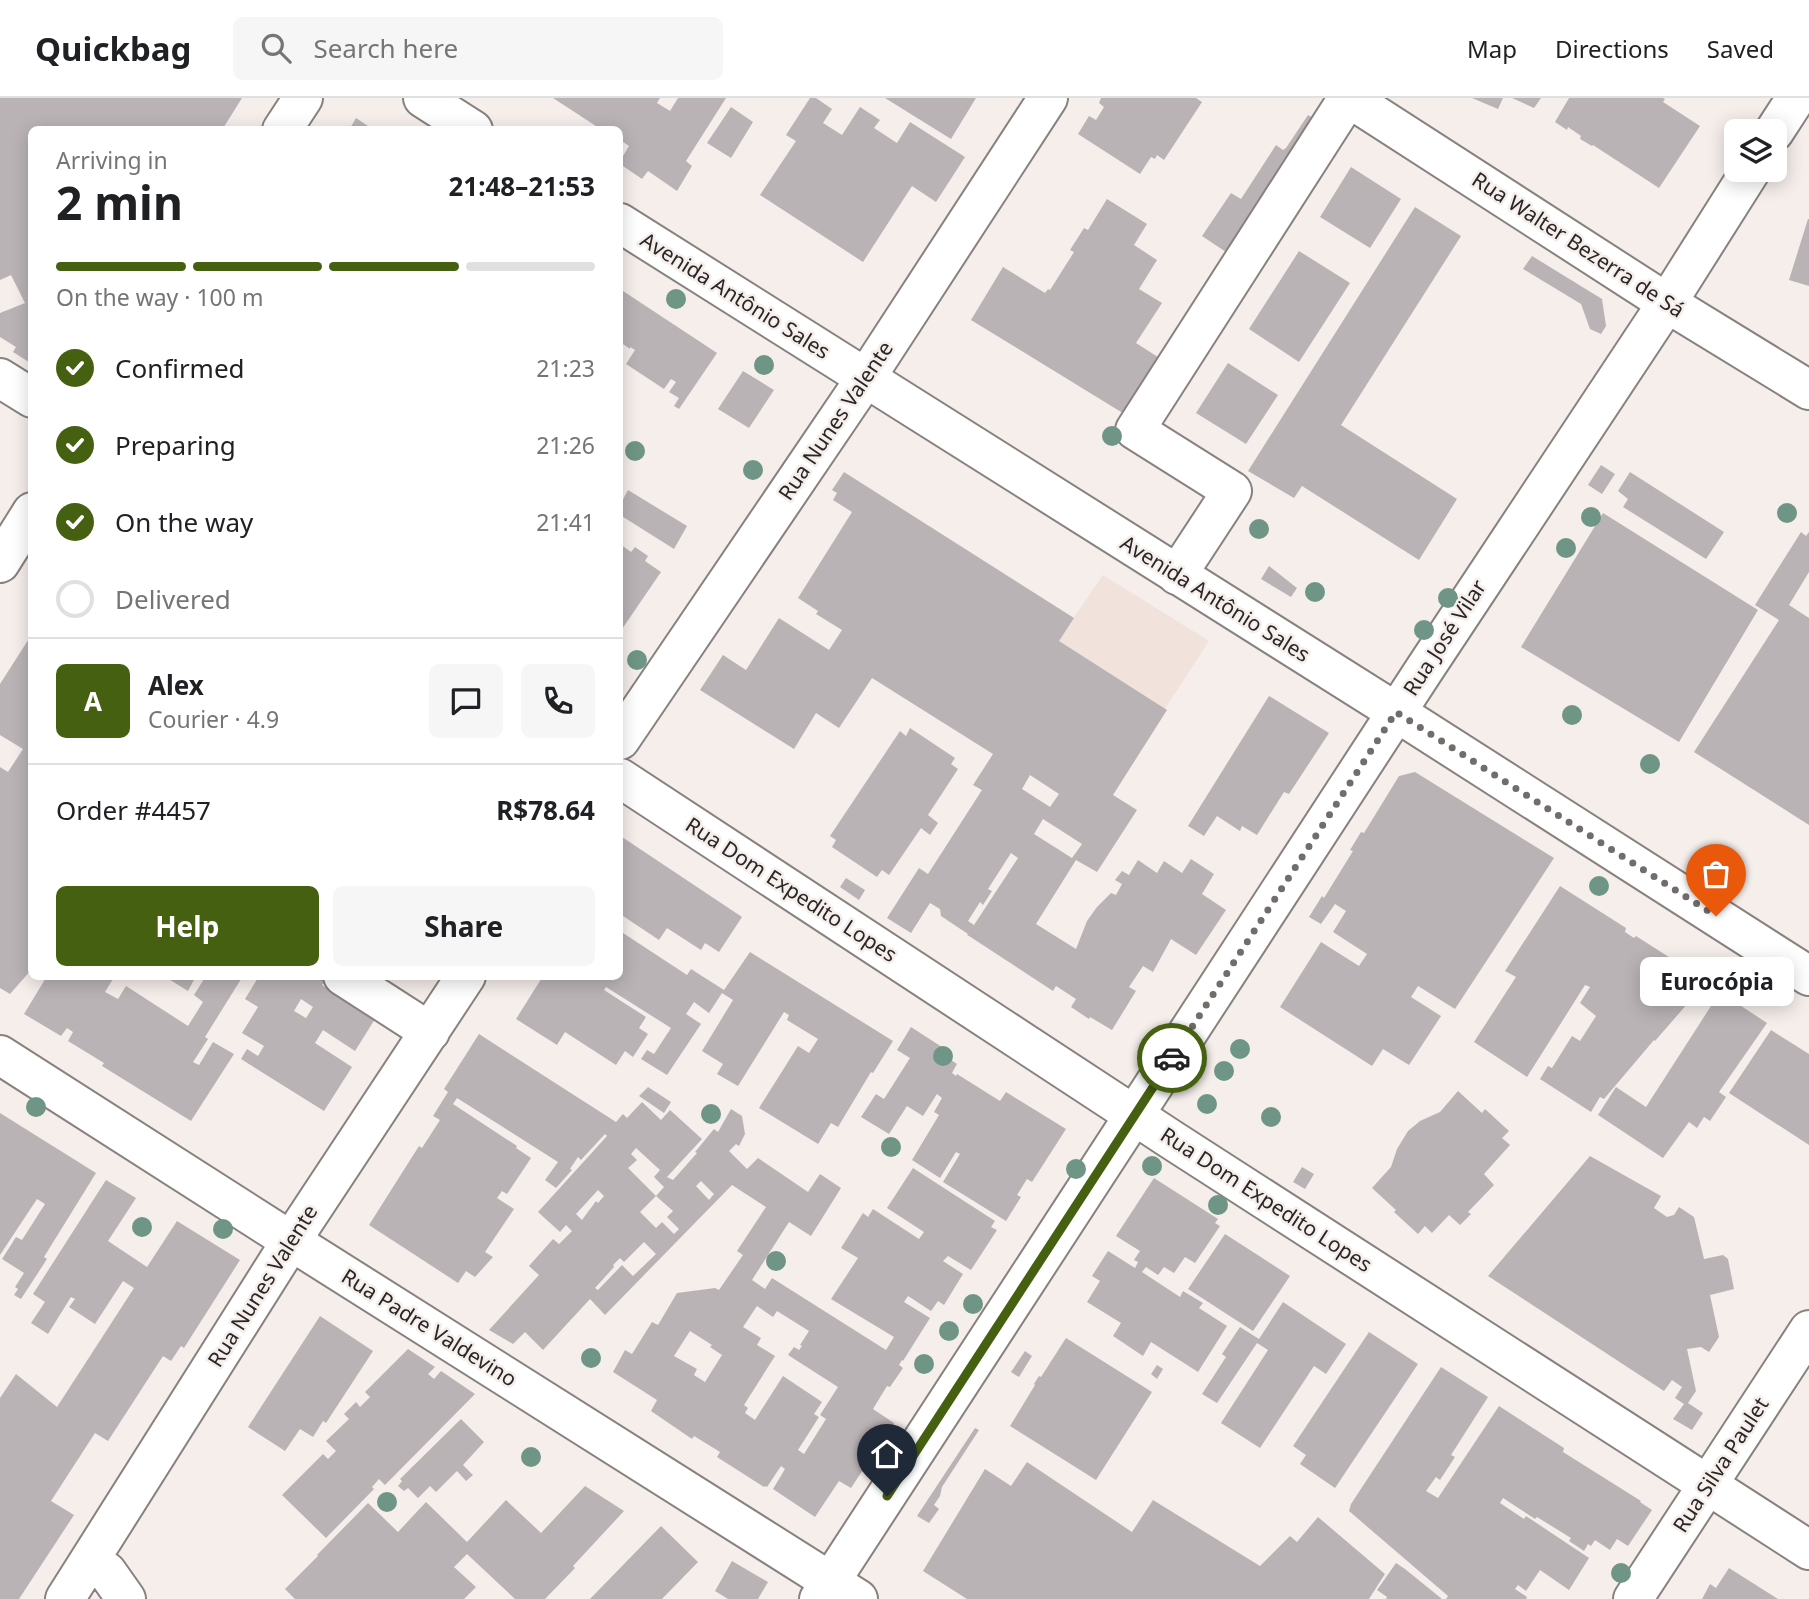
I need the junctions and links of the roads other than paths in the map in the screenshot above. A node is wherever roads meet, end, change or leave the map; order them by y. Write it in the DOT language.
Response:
graph roads {
  1 [pos="303,98"];
  2 [pos="423,98"];
  3 [pos="1048,98"];
  4 [pos="1349,98"];
  5 [pos="1796,98"];
  6 [pos="1782,119"];
  7 [pos="285,126"];
  8 [pos="467,126"];
  9 [pos="1743,182"];
  10 [pos="623,225"];
  11 [pos="1667,303"];
  12 [pos="0,378"];
  13 [pos="865,379"];
  14 [pos="1809,390"];
  15 [pos="28,396"];
  16 [pos="28,518"];
  17 [pos="0,563"];
  18 [pos="1177,575"];
  19 [pos="1396,712"];
  20 [pos="623,736"];
  21 [pos="623,780"];
  22 [pos="1809,976"];
  23 [pos="349,980"];
  24 [pos="463,980"];
  25 [pos="430,1032"];
  26 [pos="0,1055"];
  27 [pos="1135,1115"];
  28 [pos="291,1241"];
  29 [pos="1809,1330"];
  30 [pos="1706,1485"];
  31 [pos="1809,1550"];
  32 [pos="91,1560"];
  33 [pos="836,1593"];
  34 [pos="65,1599"];
  35 [pos="126,1599"];
  36 [pos="1633,1599"];
  1 -- 7 [label="street"];
  2 -- 8 [label="street"];
  3 -- 13 [label="street, Rua Nunes Valente"];
  4 -- 11 [label="street, Rua Walter Bezerra de Sá"];
  4 -- 18 [label="street"];
  5 -- 6 [label="street"];
  9 -- 11 [label="street, Rua José Vilar"];
  10 -- 13 [label="street, Avenida Antônio Sales"];
  11 -- 14 [label="street, Rua Walter Bezerra de Sá"];
  11 -- 19 [label="street, Rua José Vilar"];
  12 -- 15 [label="street"];
  13 -- 18 [label="street, Avenida Antônio Sales"];
  13 -- 20 [label="street, Rua Nunes Valente"];
  16 -- 17 [label="street"];
  18 -- 19 [label="street, Avenida Antônio Sales"];
  19 -- 22 [label="street, Avenida Antônio Sales"];
  19 -- 27 [label="street, Rua José Vilar"];
  21 -- 27 [label="street, Rua Dom Expedito Lopes"];
  23 -- 25 [label="street"];
  24 -- 25 [label="street, Rua Nunes Valente"];
  25 -- 28 [label="street, Rua Nunes Valente"];
  26 -- 28 [label="street, Rua Padre Valdevino"];
  27 -- 30 [label="street, Rua Dom Expedito Lopes"];
  27 -- 33 [label="street, Rua José Vilar"];
  28 -- 32 [label="street, Rua Nunes Valente"];
  28 -- 33 [label="street, Rua Padre Valdevino"];
  29 -- 30 [label="street, Rua Silva Paulet"];
  30 -- 31 [label="street, Rua Dom Expedito Lopes"];
  30 -- 36 [label="street, Rua Silva Paulet"];
  32 -- 34 [label="street, Rua Nunes Valente"];
  32 -- 35 [label="street"];
}
